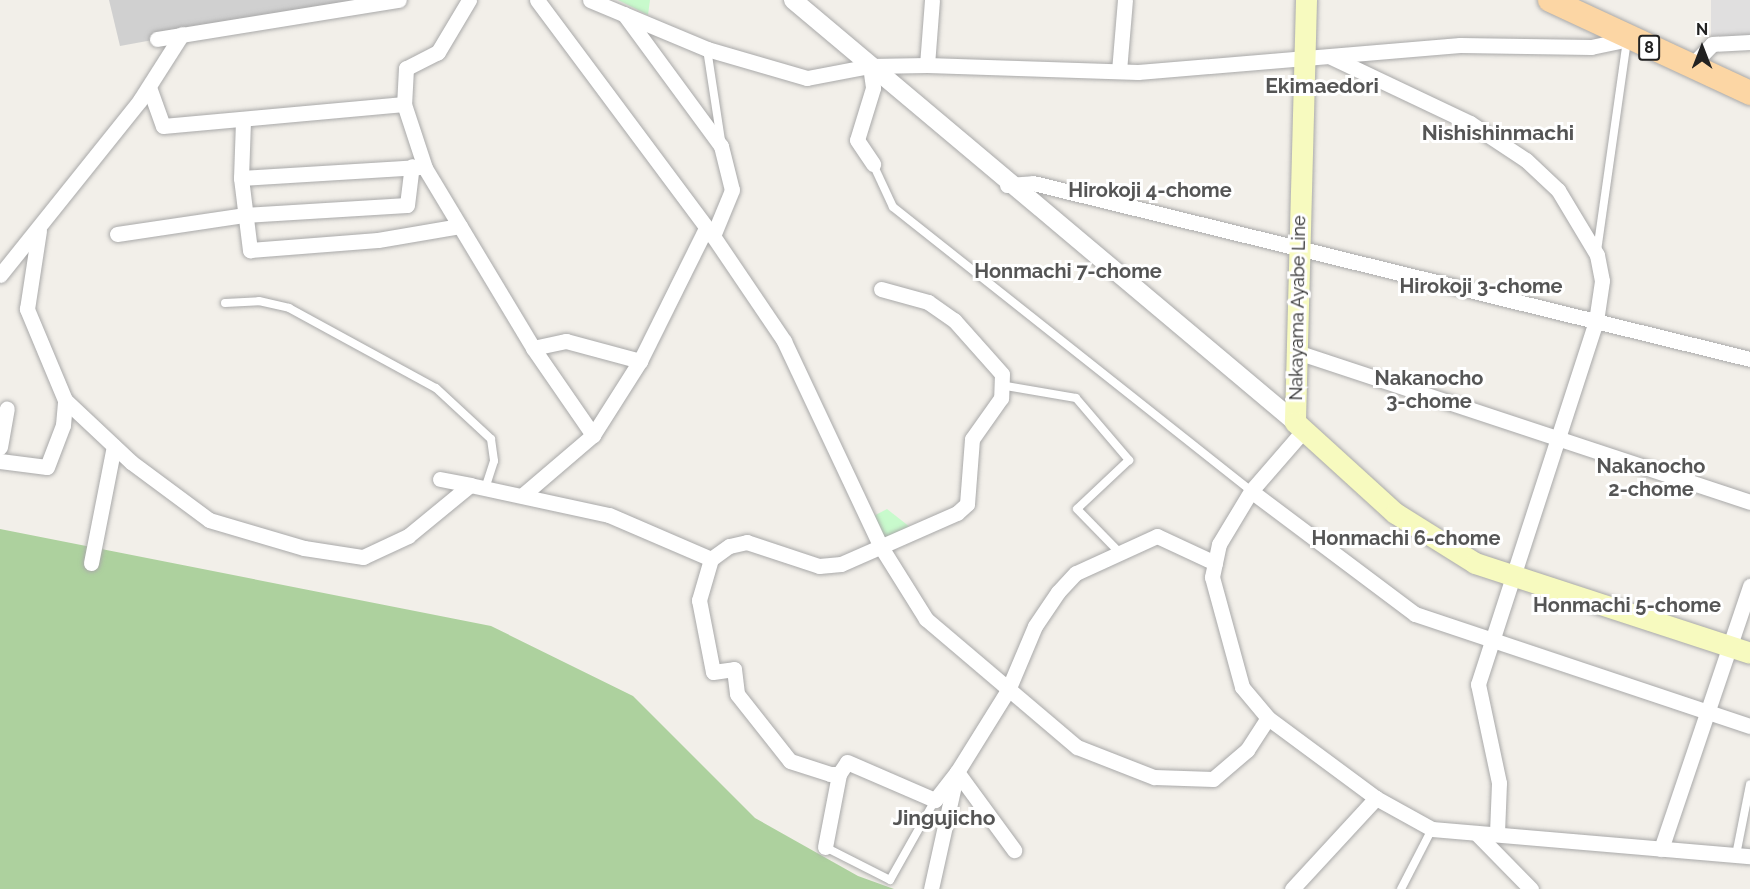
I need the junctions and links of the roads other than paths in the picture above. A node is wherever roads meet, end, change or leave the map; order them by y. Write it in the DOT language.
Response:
graph roads {
  1 [pos="399,0"];
  2 [pos="469,0"];
  3 [pos="537,0"];
  4 [pos="590,0"];
  5 [pos="793,0"];
  6 [pos="932,0"];
  7 [pos="1125,0"];
  8 [pos="1306,0"];
  9 [pos="1550,0"];
  10 [pos="1588,8"];
  11 [pos="624,14"];
  12 [pos="182,34"];
  13 [pos="157,39"];
  14 [pos="1628,39"];
  15 [pos="1750,42"];
  16 [pos="707,49"];
  17 [pos="1331,57"];
  18 [pos="1304,58"];
  19 [pos="927,65"];
  20 [pos="870,66"];
  21 [pos="1691,66"];
  22 [pos="1119,71"];
  23 [pos="148,87"];
  24 [pos="1750,93"];
  25 [pos="404,104"];
  26 [pos="243,121"];
  27 [pos="721,146"];
  28 [pos="873,164"];
  29 [pos="418,167"];
  30 [pos="241,178"];
  31 [pos="1007,185"];
  32 [pos="244,215"];
  33 [pos="460,226"];
  34 [pos="39,231"];
  35 [pos="710,232"];
  36 [pos="117,234"];
  37 [pos="1299,249"];
  38 [pos="1597,255"];
  39 [pos="0,275"];
  40 [pos="881,289"];
  41 [pos="225,303"];
  42 [pos="1596,321"];
  43 [pos="533,348"];
  44 [pos="1297,352"];
  45 [pos="1750,359"];
  46 [pos="640,361"];
  47 [pos="1005,386"];
  48 [pos="65,400"];
  49 [pos="7,409"];
  50 [pos="1299,426"];
  51 [pos="593,435"];
  52 [pos="1558,439"];
  53 [pos="114,446"];
  54 [pos="0,447"];
  55 [pos="0,461"];
  56 [pos="440,479"];
  57 [pos="478,485"];
  58 [pos="1251,491"];
  59 [pos="524,494"];
  60 [pos="1750,502"];
  61 [pos="881,547"];
  62 [pos="1117,550"];
  63 [pos="711,559"];
  64 [pos="91,563"];
  65 [pos="1215,563"];
  66 [pos="1514,578"];
  67 [pos="1750,586"];
  68 [pos="1490,641"];
  69 [pos="1741,650"];
  70 [pos="1008,690"];
  71 [pos="1707,713"];
  72 [pos="1268,718"];
  73 [pos="1750,726"];
  74 [pos="957,772"];
  75 [pos="839,774"];
  76 [pos="1750,784"];
  77 [pos="1376,798"];
  78 [pos="935,800"];
  79 [pos="1432,829"];
  80 [pos="1497,833"];
  81 [pos="1477,834"];
  82 [pos="825,847"];
  83 [pos="1661,849"];
  84 [pos="1014,850"];
  85 [pos="1743,855"];
  86 [pos="931,889"];
  87 [pos="1292,889"];
  88 [pos="1401,889"];
  89 [pos="1531,889"];
  1 -- 12 [label="street"];
  2 -- 25 [label="street"];
  3 -- 35 [label="street"];
  4 -- 11 [label="street"];
  5 -- 20 [label="street"];
  6 -- 19 [label="street"];
  7 -- 22 [label="street"];
  8 -- 18 [label="main road, Nakayama Ayabe Line"];
  9 -- 10 [label="main road, 8"];
  10 -- 14 [label="main road, 8"];
  11 -- 16 [label="street"];
  11 -- 27 [label="street"];
  12 -- 13 [label="street"];
  12 -- 23 [label="street"];
  14 -- 17 [label="street"];
  14 -- 21 [label="main road, 8"];
  14 -- 38 [label="lane"];
  15 -- 21 [label="street"];
  16 -- 20 [label="street"];
  16 -- 27 [label="lane"];
  17 -- 18 [label="street"];
  17 -- 38 [label="street"];
  18 -- 22 [label="street"];
  18 -- 37 [label="main road, Nakayama Ayabe Line"];
  19 -- 20 [label="street"];
  19 -- 22 [label="street"];
  20 -- 28 [label="street"];
  20 -- 31 [label="street"];
  21 -- 24 [label="main road, 8"];
  23 -- 26 [label="street"];
  23 -- 34 [label="street"];
  25 -- 26 [label="street"];
  25 -- 29 [label="street"];
  26 -- 30 [label="street"];
  27 -- 35 [label="street"];
  28 -- 58 [label="lane"];
  29 -- 30 [label="street"];
  29 -- 32 [label="street"];
  29 -- 33 [label="street"];
  30 -- 32 [label="street"];
  31 -- 37 [label="street"];
  31 -- 50 [label="street"];
  32 -- 33 [label="street"];
  32 -- 36 [label="street"];
  33 -- 43 [label="street"];
  34 -- 39 [label="street"];
  34 -- 48 [label="street"];
  35 -- 46 [label="street"];
  35 -- 61 [label="street"];
  37 -- 42 [label="street"];
  37 -- 44 [label="main road, Nakayama Ayabe Line"];
  38 -- 42 [label="street"];
  40 -- 47 [label="street"];
  41 -- 57 [label="lane"];
  42 -- 45 [label="street"];
  42 -- 52 [label="street"];
  43 -- 46 [label="street"];
  43 -- 51 [label="street"];
  44 -- 50 [label="main road, Nakayama Ayabe Line"];
  44 -- 52 [label="street"];
  46 -- 51 [label="street"];
  47 -- 61 [label="street"];
  47 -- 62 [label="lane"];
  48 -- 53 [label="street"];
  48 -- 55 [label="street"];
  49 -- 54 [label="street"];
  50 -- 58 [label="street"];
  50 -- 66 [label="main road"];
  51 -- 59 [label="street"];
  52 -- 60 [label="street"];
  52 -- 66 [label="street"];
  53 -- 57 [label="street"];
  53 -- 64 [label="street"];
  56 -- 57 [label="street"];
  57 -- 59 [label="street"];
  58 -- 65 [label="street"];
  58 -- 68 [label="street"];
  59 -- 63 [label="street"];
  61 -- 63 [label="street"];
  61 -- 70 [label="street"];
  62 -- 65 [label="street"];
  62 -- 70 [label="street"];
  63 -- 75 [label="street"];
  65 -- 72 [label="street"];
  66 -- 68 [label="street"];
  66 -- 69 [label="main road"];
  67 -- 69 [label="street"];
  68 -- 71 [label="street"];
  68 -- 80 [label="street"];
  69 -- 71 [label="street"];
  70 -- 72 [label="street"];
  70 -- 74 [label="street"];
  71 -- 73 [label="street"];
  71 -- 83 [label="street"];
  72 -- 77 [label="street"];
  74 -- 78 [label="street"];
  74 -- 84 [label="street"];
  74 -- 86 [label="street"];
  75 -- 78 [label="street"];
  75 -- 82 [label="street"];
  76 -- 85 [label="lane"];
  77 -- 79 [label="street"];
  77 -- 87 [label="street"];
  78 -- 82 [label="lane"];
  79 -- 81 [label="street"];
  79 -- 88 [label="lane"];
  80 -- 81 [label="street"];
  80 -- 83 [label="street"];
  81 -- 89 [label="street"];
  83 -- 85 [label="street"];
}
